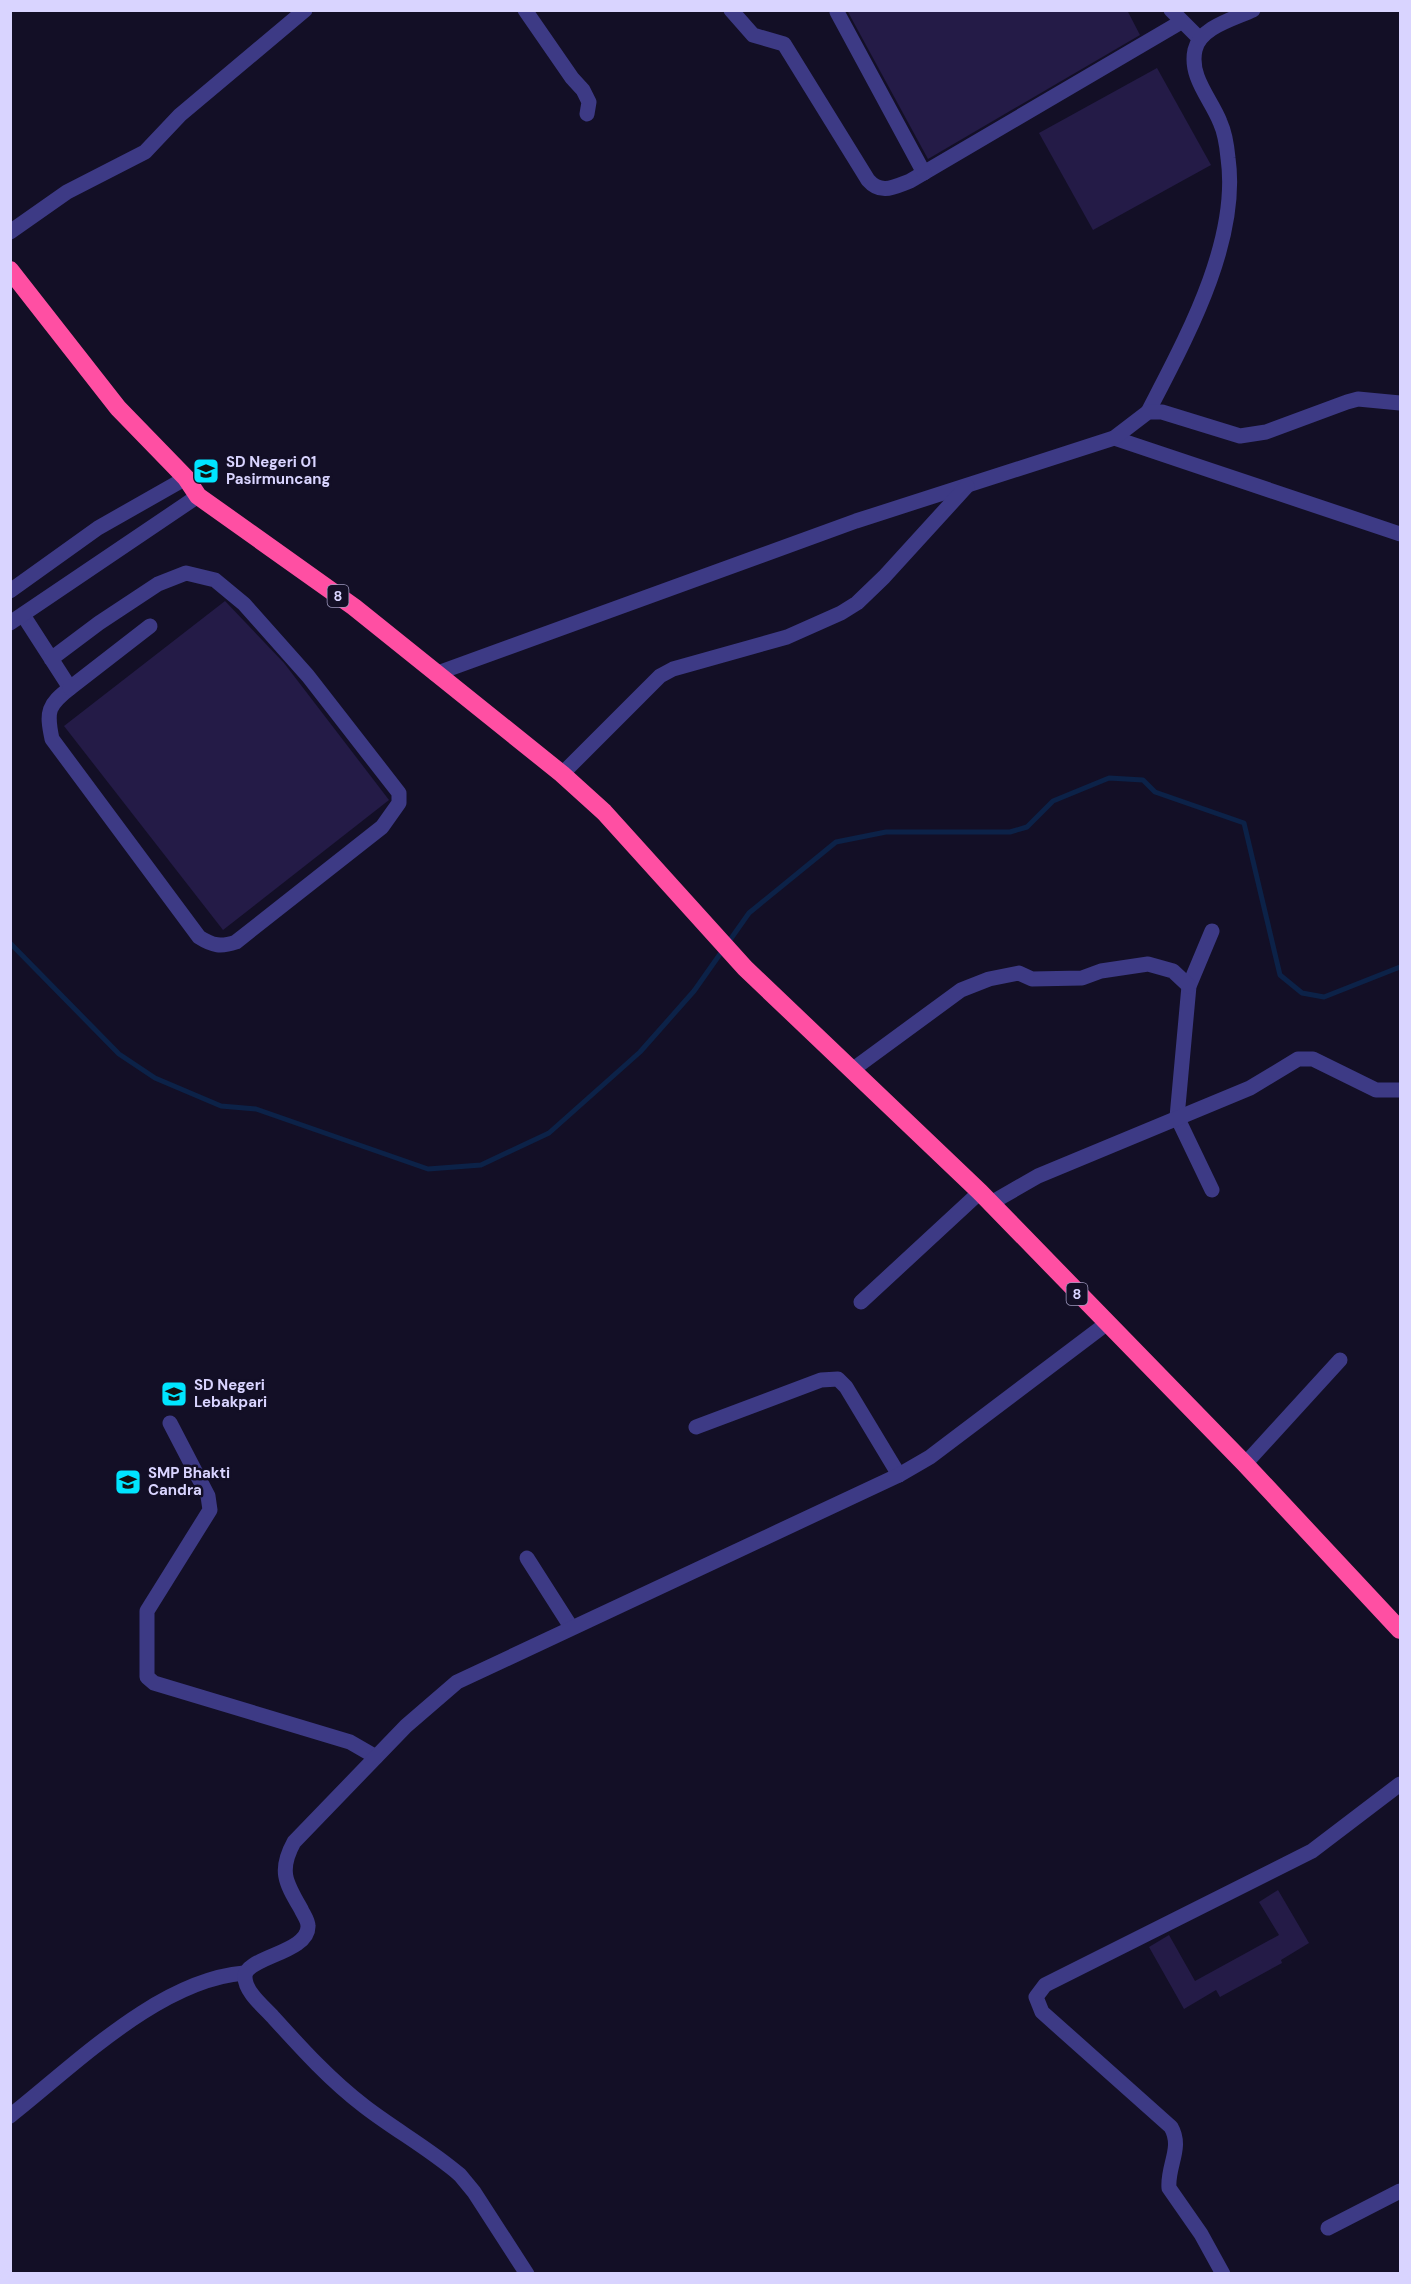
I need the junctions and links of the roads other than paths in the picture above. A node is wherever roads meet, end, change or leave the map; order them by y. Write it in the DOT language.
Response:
graph roads {
  1 [pos="305,10"];
  2 [pos="525,10"];
  3 [pos="731,10"];
  4 [pos="1253,10"];
  5 [pos="837,12"];
  6 [pos="1176,16"];
  7 [pos="1200,39"];
  8 [pos="587,114"];
  9 [pos="924,173"];
  10 [pos="10,232"];
  11 [pos="10,270"];
  12 [pos="1401,403"];
  13 [pos="1148,412"];
  14 [pos="1114,438"];
  15 [pos="186,478"];
  16 [pos="969,484"];
  17 [pos="198,496"];
  18 [pos="1401,534"];
  19 [pos="12,587"];
  20 [pos="16,619"];
  21 [pos="150,626"];
  22 [pos="51,659"];
  23 [pos="435,674"];
  24 [pos="70,688"];
  25 [pos="562,774"];
  26 [pos="1212,931"];
  27 [pos="1189,986"];
  28 [pos="852,1070"];
  29 [pos="1401,1090"];
  30 [pos="1177,1117"];
  31 [pos="1212,1190"];
  32 [pos="985,1197"];
  33 [pos="861,1302"];
  34 [pos="1106,1324"];
  35 [pos="1340,1359"];
  36 [pos="170,1423"];
  37 [pos="696,1427"];
  38 [pos="1245,1464"];
  39 [pos="899,1475"];
  40 [pos="527,1558"];
  41 [pos="571,1627"];
  42 [pos="1401,1630"];
  43 [pos="376,1757"];
  44 [pos="1401,1784"];
  45 [pos="244,1973"];
  46 [pos="10,2116"];
  47 [pos="1401,2191"];
  48 [pos="1328,2228"];
  49 [pos="527,2274"];
  50 [pos="1223,2274"];
  1 -- 10 [label="street"];
  2 -- 8 [label="street"];
  3 -- 9 [label="street"];
  4 -- 7 [label="street"];
  5 -- 9 [label="street"];
  6 -- 7 [label="street"];
  6 -- 9 [label="street"];
  7 -- 13 [label="street"];
  11 -- 15 [label="highway, 8"];
  12 -- 13 [label="street"];
  13 -- 14 [label="street"];
  14 -- 16 [label="street"];
  14 -- 18 [label="street"];
  15 -- 17 [label="highway, 8"];
  15 -- 19 [label="street"];
  16 -- 23 [label="street"];
  16 -- 25 [label="street"];
  17 -- 20 [label="street"];
  17 -- 23 [label="highway, 8"];
  20 -- 22 [label="street"];
  21 -- 24 [label="street"];
  22 -- 24 [label="street"];
  22 -- 24 [label="street"];
  23 -- 25 [label="highway, 8"];
  25 -- 28 [label="highway, 8"];
  26 -- 27 [label="street"];
  27 -- 28 [label="street"];
  27 -- 30 [label="street"];
  28 -- 32 [label="highway, 8"];
  29 -- 30 [label="street"];
  30 -- 31 [label="street"];
  30 -- 32 [label="street"];
  32 -- 33 [label="street"];
  32 -- 34 [label="highway, 8"];
  34 -- 38 [label="highway, 8"];
  34 -- 39 [label="street"];
  35 -- 38 [label="street"];
  36 -- 43 [label="street"];
  37 -- 39 [label="street"];
  38 -- 42 [label="highway, 8"];
  39 -- 41 [label="street"];
  40 -- 41 [label="street"];
  41 -- 43 [label="street"];
  43 -- 45 [label="street"];
  44 -- 50 [label="street"];
  45 -- 46 [label="street"];
  45 -- 49 [label="street"];
  47 -- 48 [label="street"];
}
